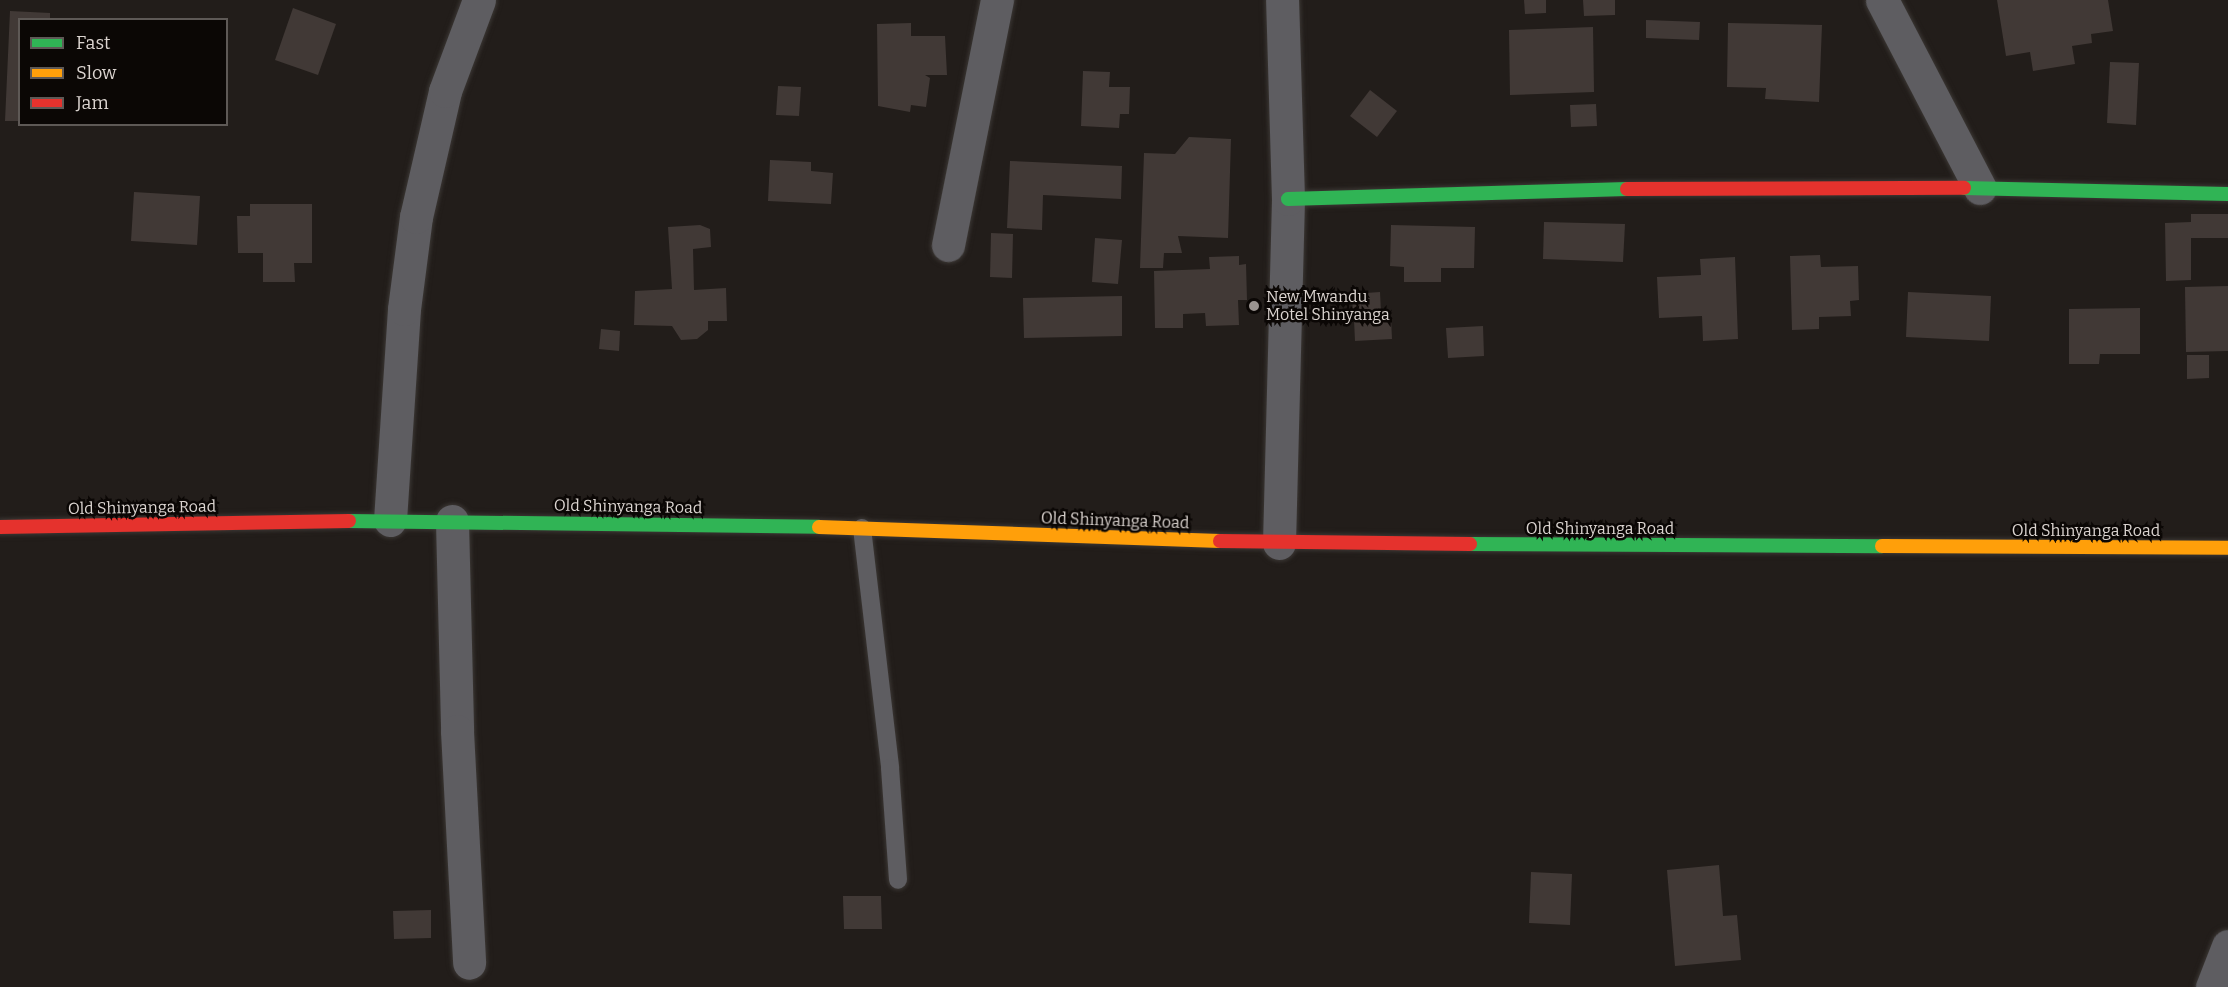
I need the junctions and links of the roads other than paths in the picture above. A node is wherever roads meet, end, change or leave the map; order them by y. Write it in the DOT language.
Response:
graph roads {
  1 [pos="479,0"];
  2 [pos="997,0"];
  3 [pos="1282,0"];
  4 [pos="1882,0"];
  5 [pos="1980,188"];
  6 [pos="2228,194"];
  7 [pos="1288,199"];
  8 [pos="948,245"];
  9 [pos="390,520"];
  10 [pos="452,521"];
  11 [pos="0,526"];
  12 [pos="862,528"];
  13 [pos="1279,543"];
  14 [pos="2228,549"];
  15 [pos="898,880"];
  16 [pos="2228,946"];
  17 [pos="469,963"];
  18 [pos="2212,987"];
  1 -- 9 [label="street"];
  2 -- 8 [label="street"];
  3 -- 7 [label="street"];
  4 -- 5 [label="street"];
  5 -- 6 [label="main road"];
  5 -- 7 [label="main road"];
  7 -- 13 [label="street"];
  9 -- 10 [label="main road, Old Shinyanga Road"];
  9 -- 11 [label="main road, Old Shinyanga Road"];
  10 -- 12 [label="main road, Old Shinyanga Road"];
  10 -- 17 [label="street"];
  12 -- 13 [label="main road, Old Shinyanga Road"];
  12 -- 15 [label="lane"];
  13 -- 14 [label="main road, Old Shinyanga Road"];
  16 -- 18 [label="street"];
}
